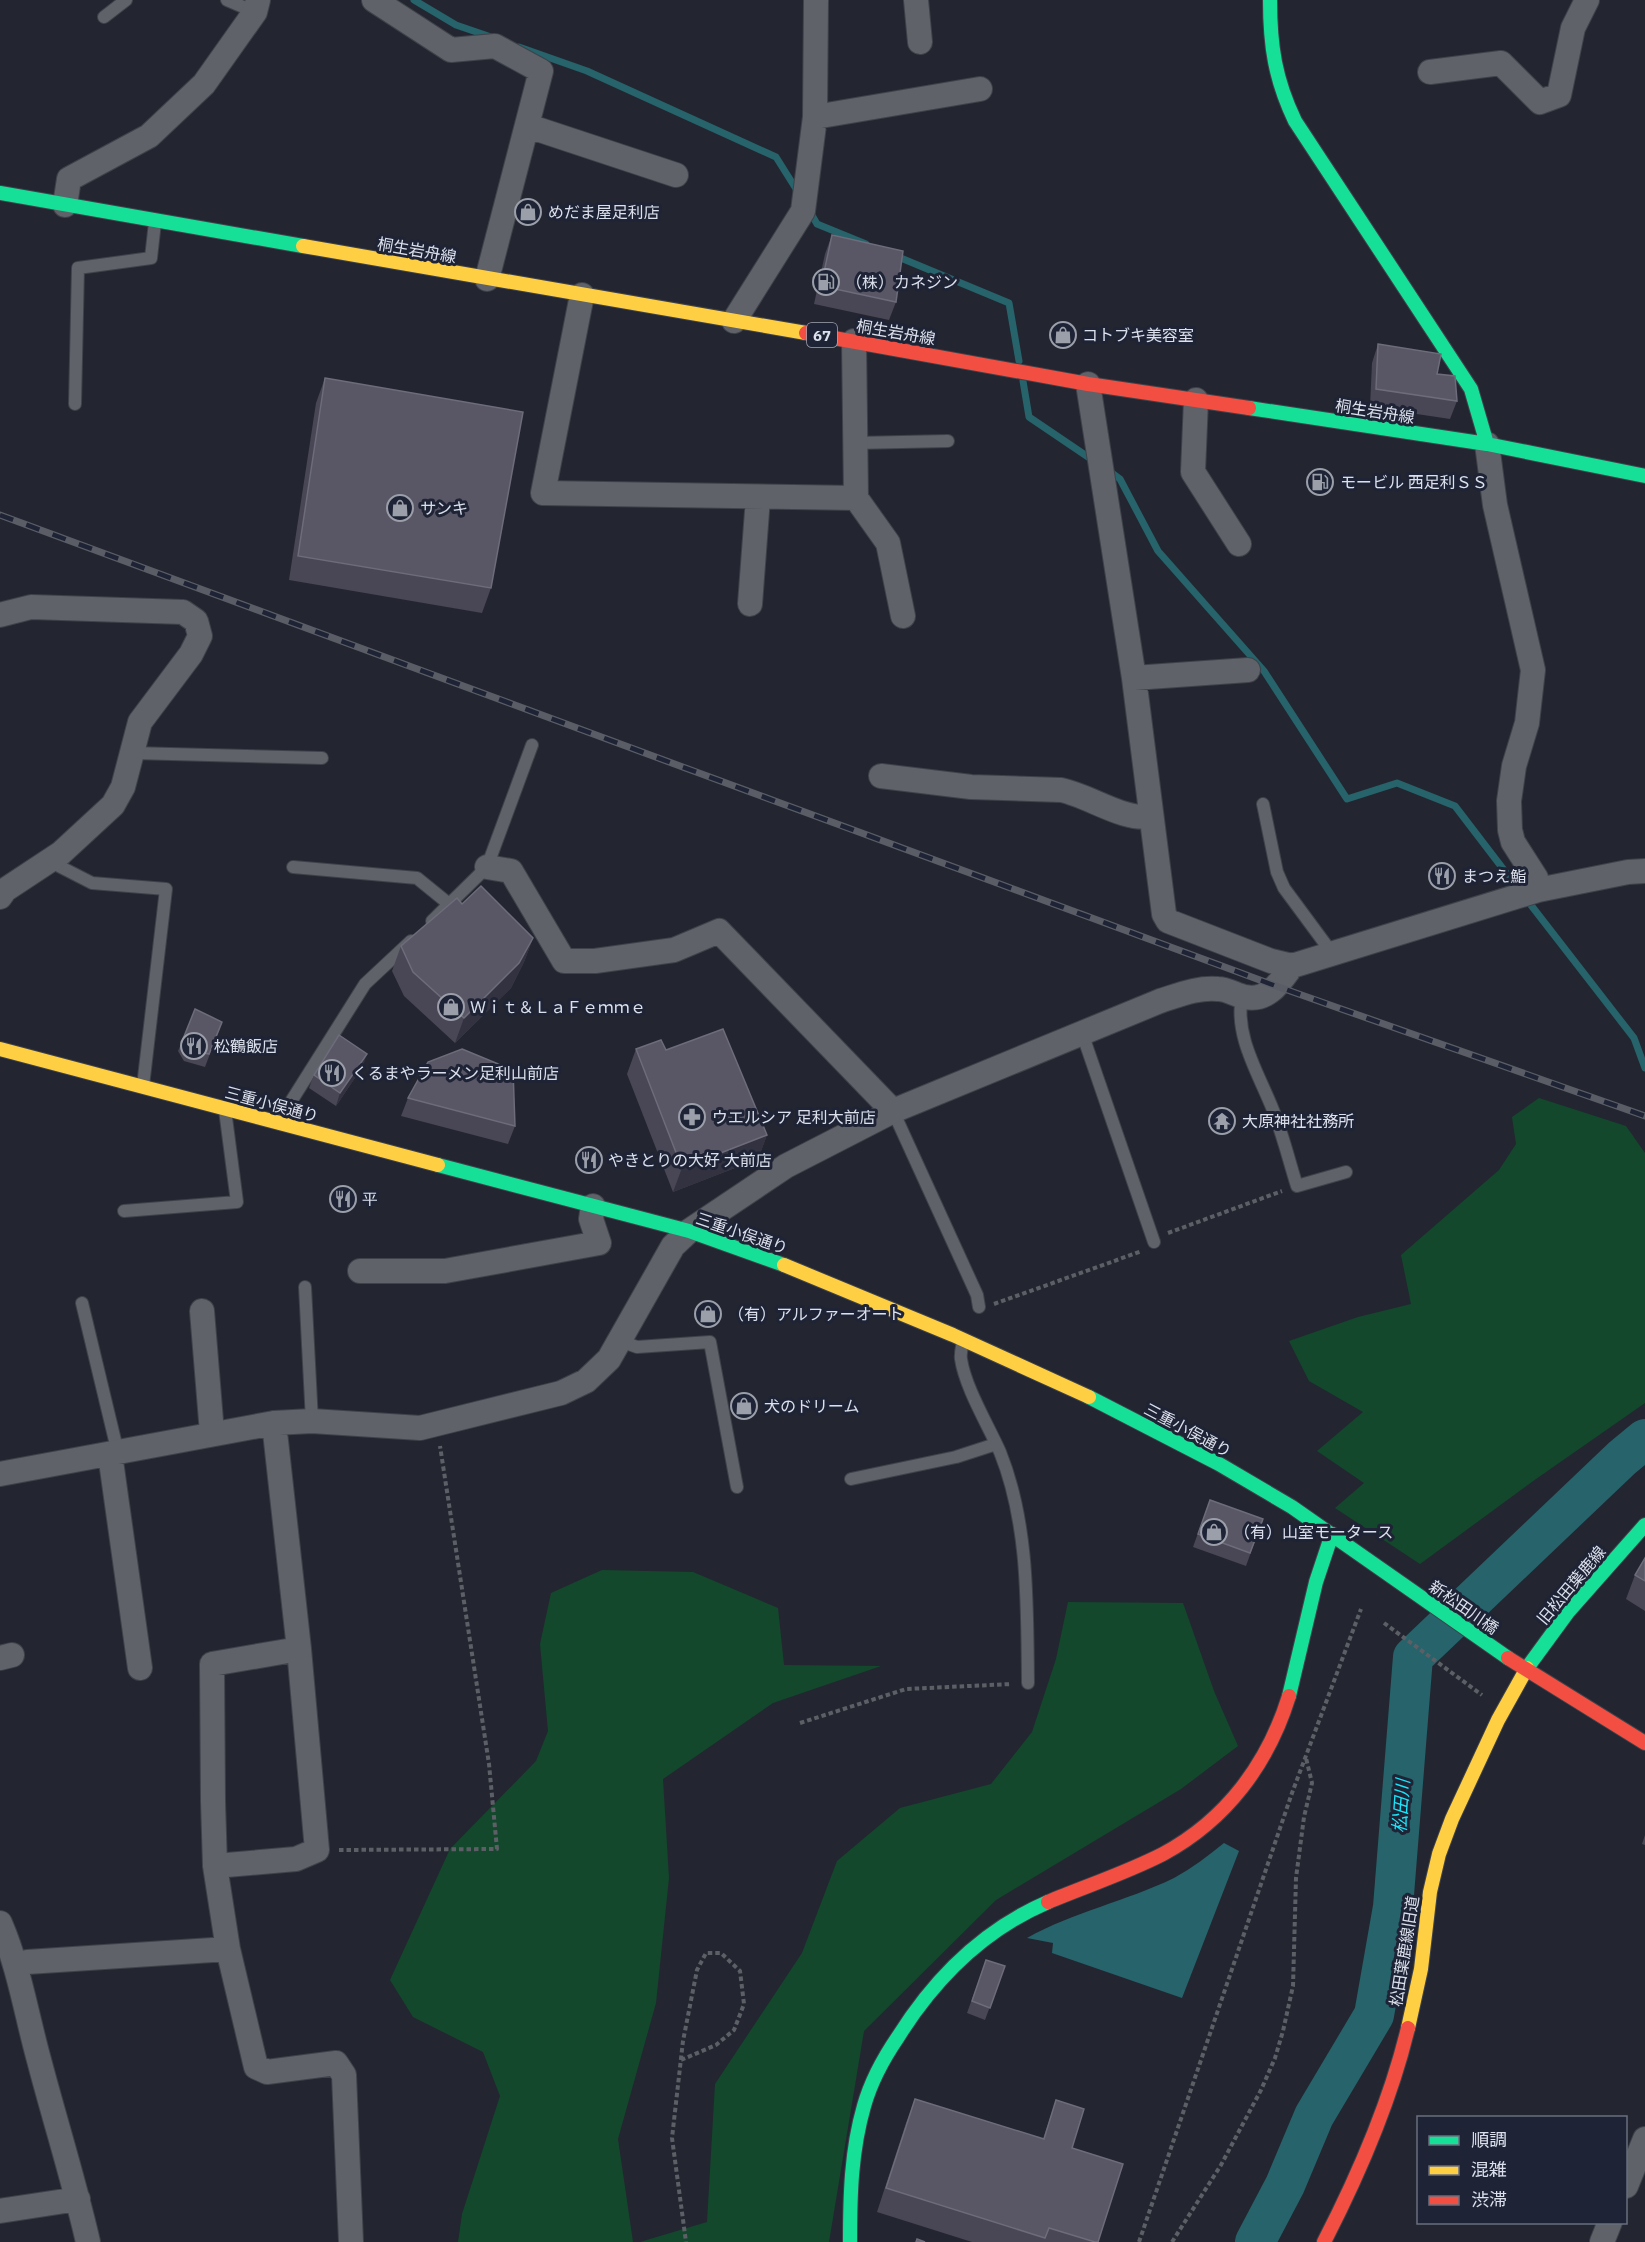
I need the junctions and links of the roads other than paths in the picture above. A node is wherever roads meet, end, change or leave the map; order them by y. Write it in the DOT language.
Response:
graph roads {
  1 [pos="126,0"];
  2 [pos="227,0"];
  3 [pos="374,0"];
  4 [pos="816,0"];
  5 [pos="916,0"];
  6 [pos="1270,0"];
  7 [pos="1587,0"];
  8 [pos="256,6"];
  9 [pos="104,16"];
  10 [pos="920,42"];
  11 [pos="1430,72"];
  12 [pos="980,89"];
  13 [pos="815,117"];
  14 [pos="528,126"];
  15 [pos="676,175"];
  16 [pos="0,194"];
  17 [pos="65,205"];
  18 [pos="155,221"];
  19 [pos="487,279"];
  20 [pos="582,296"];
  21 [pos="734,321"];
  22 [pos="854,341"];
  23 [pos="1088,384"];
  24 [pos="1196,400"];
  25 [pos="75,404"];
  26 [pos="948,441"];
  27 [pos="855,443"];
  28 [pos="1487,444"];
  29 [pos="1645,476"];
  30 [pos="758,498"];
  31 [pos="856,498"];
  32 [pos="1239,544"];
  33 [pos="750,604"];
  34 [pos="0,615"];
  35 [pos="903,616"];
  36 [pos="1248,670"];
  37 [pos="1134,678"];
  38 [pos="532,746"];
  39 [pos="133,753"];
  40 [pos="322,758"];
  41 [pos="881,776"];
  42 [pos="1263,804"];
  43 [pos="1151,816"];
  44 [pos="49,861"];
  45 [pos="293,867"];
  46 [pos="488,867"];
  47 [pos="1645,872"];
  48 [pos="1538,890"];
  49 [pos="0,897"];
  50 [pos="449,904"];
  51 [pos="1332,953"];
  52 [pos="1292,966"];
  53 [pos="1242,996"];
  54 [pos="1082,1033"];
  55 [pos="0,1049"];
  56 [pos="143,1087"];
  57 [pos="225,1109"];
  58 [pos="893,1111"];
  59 [pos="278,1123"];
  60 [pos="1346,1172"];
  61 [pos="593,1206"];
  62 [pos="124,1211"];
  63 [pos="688,1231"];
  64 [pos="1154,1242"];
  65 [pos="360,1270"];
  66 [pos="305,1287"];
  67 [pos="82,1303"];
  68 [pos="979,1306"];
  69 [pos="202,1311"];
  70 [pos="964,1340"];
  71 [pos="620,1341"];
  72 [pos="312,1420"];
  73 [pos="274,1423"];
  74 [pos="212,1433"];
  75 [pos="996,1444"];
  76 [pos="114,1454"];
  77 [pos="0,1474"];
  78 [pos="851,1479"];
  79 [pos="737,1486"];
  80 [pos="1645,1525"];
  81 [pos="1332,1534"];
  82 [pos="1414,1592"];
  83 [pos="299,1649"];
  84 [pos="140,1668"];
  85 [pos="1526,1670"];
  86 [pos="1028,1683"];
  87 [pos="1645,1743"];
  88 [pos="215,1866"];
  89 [pos="0,1923"];
  90 [pos="228,1950"];
  91 [pos="16,1965"];
  92 [pos="1645,2139"];
  93 [pos="1627,2184"];
  94 [pos="78,2199"];
  95 [pos="0,2211"];
  96 [pos="1610,2224"];
  97 [pos="88,2242"];
  98 [pos="351,2242"];
  99 [pos="850,2242"];
  100 [pos="1324,2242"];
  101 [pos="1602,2242"];
  1 -- 9 [label="lane"];
  2 -- 8 [label="lane"];
  3 -- 14 [label="street"];
  4 -- 13 [label="street"];
  5 -- 10 [label="street"];
  6 -- 28 [label="street"];
  7 -- 11 [label="street"];
  8 -- 17 [label="street"];
  12 -- 13 [label="street"];
  13 -- 21 [label="street"];
  14 -- 15 [label="street"];
  14 -- 19 [label="street"];
  16 -- 17 [label="street, 桐生岩舟線 / 67"];
  17 -- 18 [label="street, 桐生岩舟線 / 67"];
  18 -- 19 [label="street, 桐生岩舟線 / 67"];
  18 -- 25 [label="lane"];
  19 -- 20 [label="street, 桐生岩舟線 / 67"];
  20 -- 21 [label="street, 桐生岩舟線 / 67"];
  20 -- 30 [label="street"];
  21 -- 22 [label="street, 桐生岩舟線 / 67"];
  22 -- 23 [label="street, 桐生岩舟線 / 67"];
  22 -- 27 [label="street"];
  23 -- 24 [label="street, 桐生岩舟線 / 67"];
  23 -- 37 [label="street"];
  24 -- 28 [label="street, 桐生岩舟線 / 67"];
  24 -- 32 [label="street"];
  26 -- 27 [label="lane"];
  27 -- 31 [label="street"];
  28 -- 29 [label="street, 桐生岩舟線 / 67"];
  28 -- 48 [label="street"];
  30 -- 31 [label="street"];
  30 -- 33 [label="street"];
  31 -- 35 [label="street"];
  34 -- 39 [label="street"];
  36 -- 37 [label="street"];
  37 -- 43 [label="street"];
  38 -- 46 [label="lane"];
  39 -- 40 [label="lane"];
  39 -- 44 [label="street"];
  41 -- 43 [label="street"];
  42 -- 51 [label="lane"];
  43 -- 52 [label="street"];
  44 -- 49 [label="street"];
  44 -- 56 [label="lane"];
  45 -- 50 [label="lane"];
  46 -- 50 [label="lane"];
  46 -- 58 [label="street"];
  47 -- 48 [label="street"];
  48 -- 51 [label="street"];
  50 -- 59 [label="lane"];
  51 -- 52 [label="street"];
  52 -- 53 [label="street"];
  53 -- 54 [label="street"];
  53 -- 60 [label="lane"];
  54 -- 58 [label="street"];
  54 -- 64 [label="lane"];
  55 -- 56 [label="street, 三重小俣通り"];
  56 -- 57 [label="street, 三重小俣通り"];
  57 -- 59 [label="street, 三重小俣通り"];
  57 -- 62 [label="lane"];
  58 -- 63 [label="street"];
  58 -- 68 [label="lane"];
  59 -- 61 [label="street, 三重小俣通り"];
  61 -- 63 [label="street, 三重小俣通り"];
  61 -- 65 [label="street"];
  63 -- 70 [label="street, 三重小俣通り"];
  63 -- 71 [label="street"];
  66 -- 72 [label="lane"];
  67 -- 76 [label="lane"];
  69 -- 74 [label="street"];
  70 -- 75 [label="lane"];
  70 -- 81 [label="street, 三重小俣通り"];
  71 -- 72 [label="street"];
  71 -- 79 [label="lane"];
  72 -- 73 [label="street"];
  73 -- 74 [label="street"];
  73 -- 83 [label="street"];
  74 -- 76 [label="street"];
  75 -- 78 [label="lane"];
  75 -- 86 [label="lane"];
  76 -- 77 [label="street"];
  76 -- 84 [label="street"];
  80 -- 85 [label="street, 旧松田葉鹿線"];
  81 -- 82 [label="street, 三重小俣通り"];
  81 -- 99 [label="street"];
  82 -- 85 [label="street, 新松田川橋"];
  83 -- 88 [label="street"];
  83 -- 88 [label="street"];
  85 -- 87 [label="street"];
  85 -- 100 [label="street, 松田葉鹿線旧道"];
  88 -- 90 [label="street"];
  89 -- 91 [label="street"];
  90 -- 91 [label="street"];
  90 -- 98 [label="street"];
  91 -- 94 [label="street"];
  92 -- 93 [label="street"];
  94 -- 95 [label="street"];
  94 -- 97 [label="street"];
  96 -- 101 [label="street"];
}
